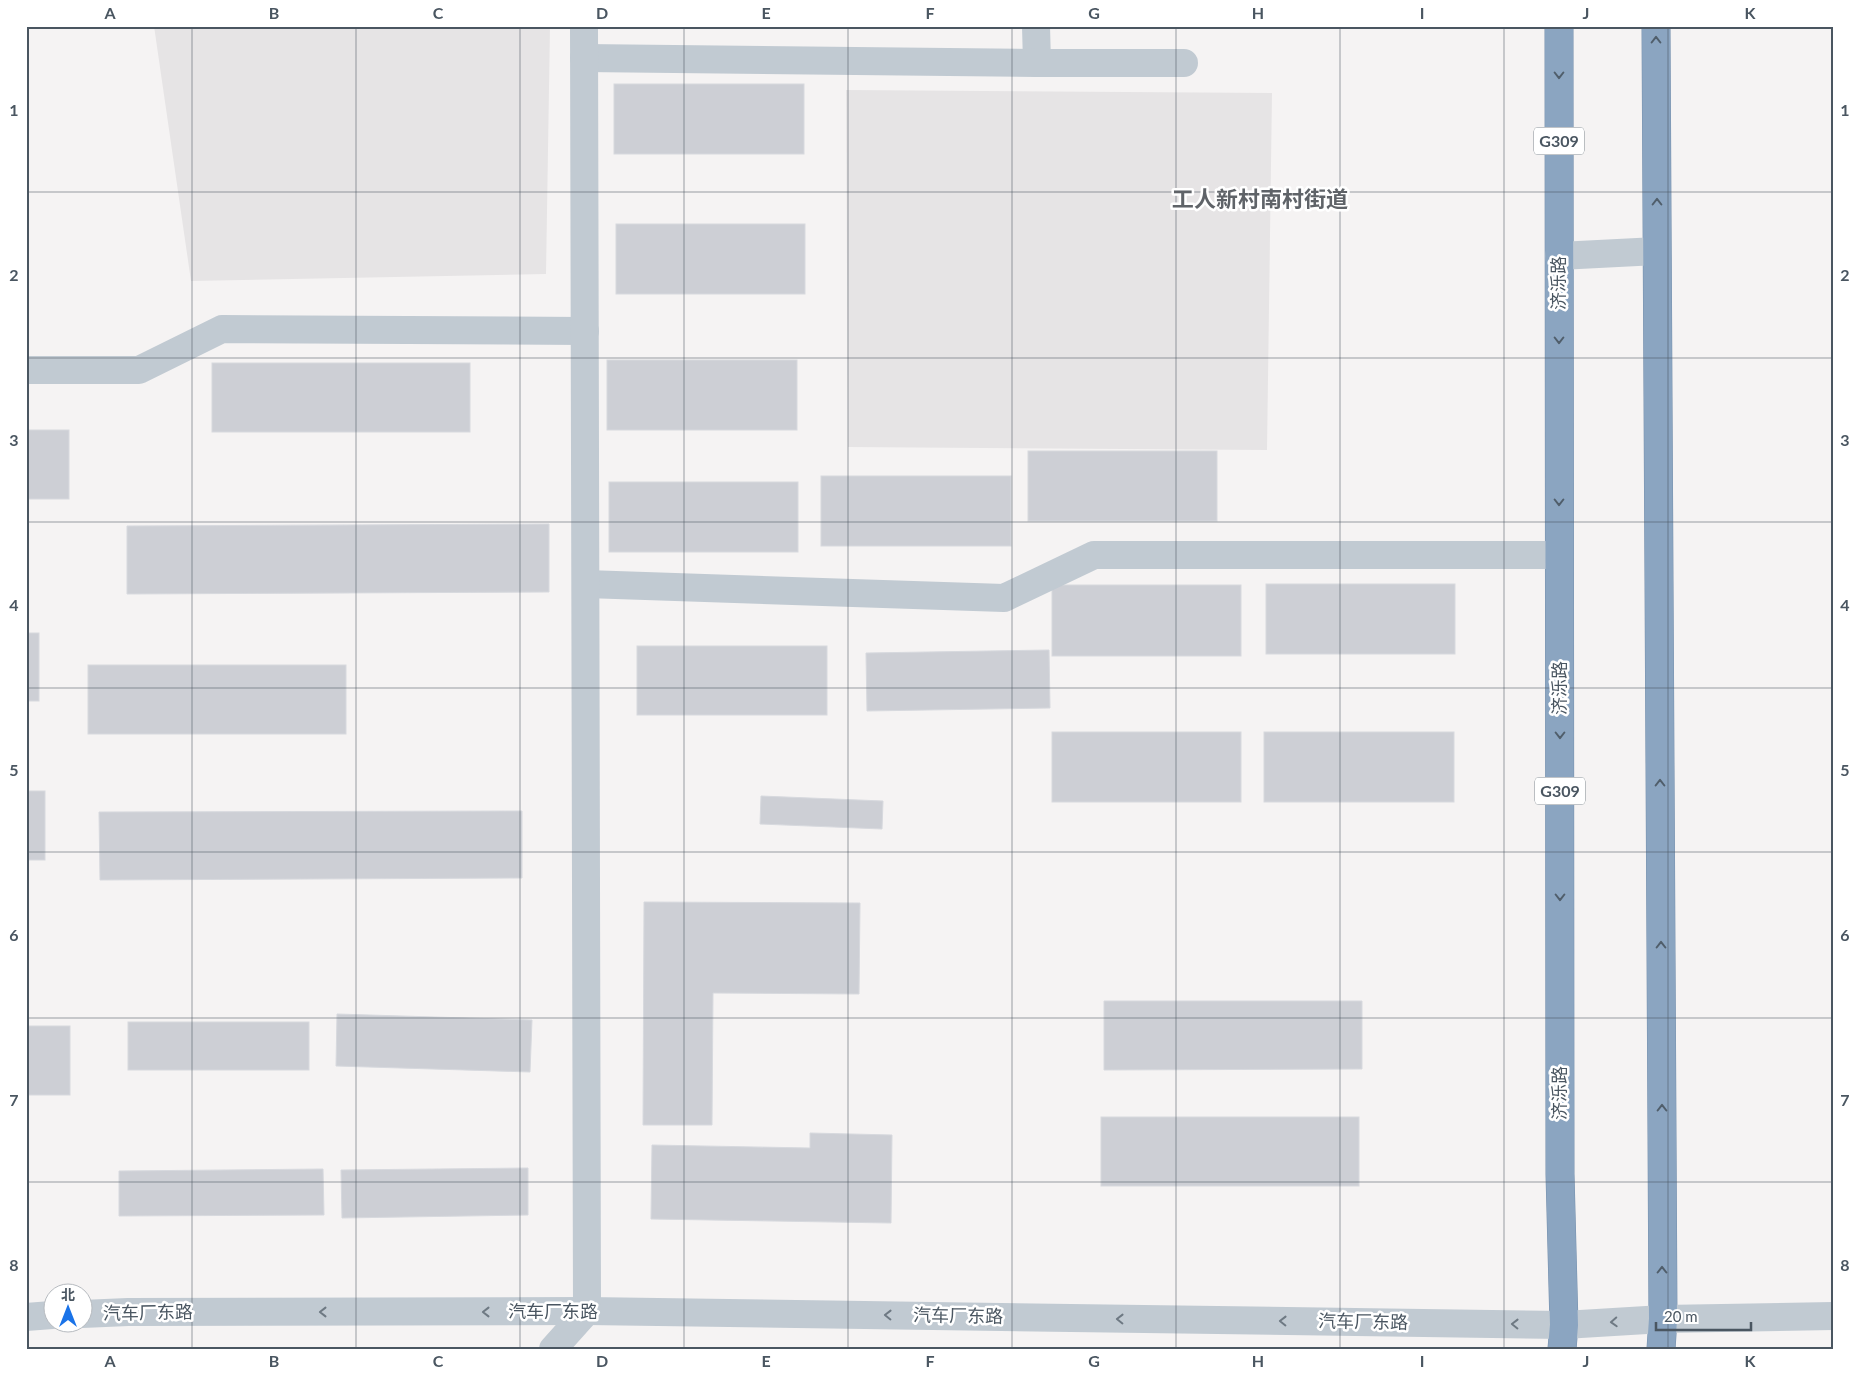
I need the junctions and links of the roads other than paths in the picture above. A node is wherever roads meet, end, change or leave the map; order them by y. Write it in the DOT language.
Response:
graph roads {
  1 [pos="584,26"];
  2 [pos="1036,26"];
  3 [pos="1558,26"];
  4 [pos="1656,26"];
  5 [pos="584,58"];
  6 [pos="1037,63"];
  7 [pos="1184,63"];
  8 [pos="1657,251"];
  9 [pos="1559,256"];
  10 [pos="585,331"];
  11 [pos="26,370"];
  12 [pos="1559,555"];
  13 [pos="586,584"];
  14 [pos="587,1311"];
  15 [pos="92,1314"];
  16 [pos="42,1316"];
  17 [pos="1833,1316"];
  18 [pos="26,1317"];
  19 [pos="1663,1319"];
  20 [pos="1563,1337"];
  21 [pos="553,1349"];
  22 [pos="1661,1349"];
  1 -- 5 [label="street"];
  2 -- 6 [label="street"];
  3 -- 9 [label="highway, 济泺路 / G309, one-way"];
  8 -- 4 [label="highway, one-way"];
  5 -- 6 [label="street"];
  5 -- 10 [label="street"];
  6 -- 7 [label="street"];
  8 -- 9 [label="street"];
  19 -- 8 [label="highway, one-way"];
  9 -- 12 [label="highway, 济泺路 / G309, one-way"];
  10 -- 11 [label="street"];
  10 -- 13 [label="street"];
  12 -- 13 [label="street"];
  12 -- 20 [label="highway, 济泺路 / G309, one-way"];
  13 -- 14 [label="street"];
  14 -- 15 [label="street, 汽车厂东路, one-way"];
  20 -- 14 [label="street, 汽车厂东路, one-way"];
  14 -- 21 [label="street"];
  16 -- 18 [label="street"];
  17 -- 19 [label="street, 汽车厂东路"];
  19 -- 20 [label="street, 汽车厂东路, one-way"];
  19 -- 22 [label="highway"];
}
